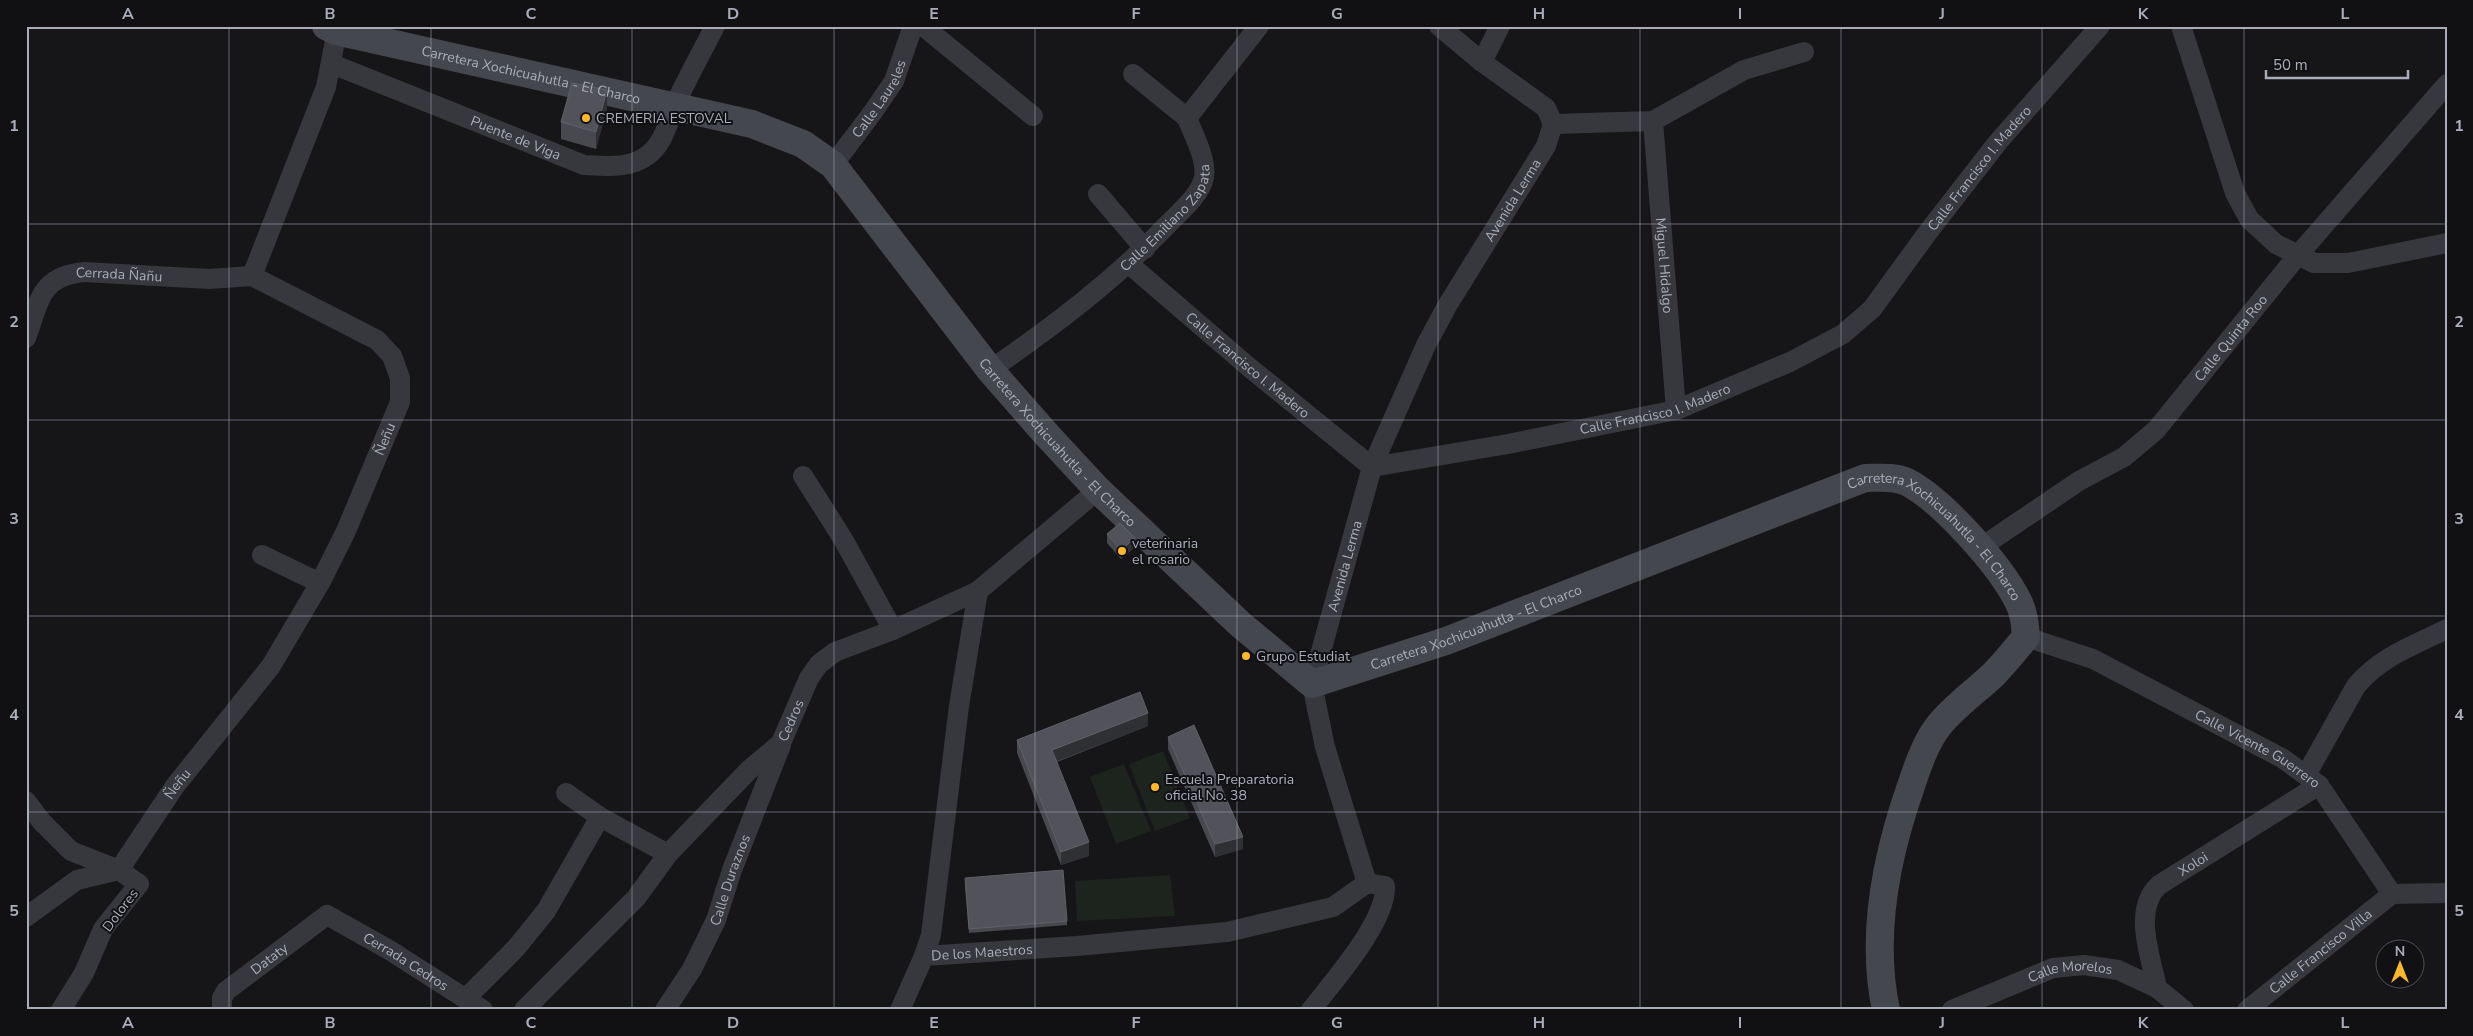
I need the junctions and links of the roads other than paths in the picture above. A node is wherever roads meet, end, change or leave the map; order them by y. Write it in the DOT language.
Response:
graph roads {
  1 [pos="715,26"];
  2 [pos="913,26"];
  3 [pos="924,26"];
  4 [pos="1259,26"];
  5 [pos="1439,26"];
  6 [pos="1500,26"];
  7 [pos="2100,26"];
  8 [pos="2181,26"];
  9 [pos="334,28"];
  10 [pos="1804,52"];
  11 [pos="1482,62"];
  12 [pos="332,64"];
  13 [pos="1134,74"];
  14 [pos="2447,84"];
  15 [pos="675,105"];
  16 [pos="1032,116"];
  17 [pos="1187,118"];
  18 [pos="1653,121"];
  19 [pos="1553,124"];
  20 [pos="833,165"];
  21 [pos="1098,194"];
  22 [pos="2447,243"];
  23 [pos="1145,249"];
  24 [pos="2298,255"];
  25 [pos="1129,264"];
  26 [pos="252,276"];
  27 [pos="26,338"];
  28 [pos="990,370"];
  29 [pos="1676,410"];
  30 [pos="1372,467"];
  31 [pos="802,476"];
  32 [pos="1098,490"];
  33 [pos="1980,548"];
  34 [pos="262,555"];
  35 [pos="320,583"];
  36 [pos="978,591"];
  37 [pos="2447,629"];
  38 [pos="893,630"];
  39 [pos="2026,638"];
  40 [pos="1312,684"];
  41 [pos="781,743"];
  42 [pos="2312,780"];
  43 [pos="566,793"];
  44 [pos="26,801"];
  45 [pos="600,817"];
  46 [pos="668,854"];
  47 [pos="119,870"];
  48 [pos="1367,883"];
  49 [pos="2447,893"];
  50 [pos="2392,894"];
  51 [pos="328,915"];
  52 [pos="26,918"];
  53 [pos="924,956"];
  54 [pos="2157,988"];
  55 [pos="466,998"];
  56 [pos="61,1010"];
  57 [pos="222,1010"];
  58 [pos="482,1010"];
  59 [pos="524,1010"];
  60 [pos="665,1010"];
  61 [pos="900,1010"];
  62 [pos="1312,1010"];
  63 [pos="1886,1010"];
  64 [pos="1952,1010"];
  65 [pos="2184,1010"];
  66 [pos="2248,1010"];
  1 -- 15 [label="street, Puente de Viga"];
  2 -- 20 [label="street, Calle Laureles"];
  3 -- 16 [label="street"];
  4 -- 17 [label="street"];
  5 -- 11 [label="street"];
  6 -- 11 [label="street"];
  7 -- 29 [label="street, Calle Francisco I. Madero"];
  8 -- 24 [label="street"];
  9 -- 12 [label="street"];
  9 -- 15 [label="main road, Carretera Xochicuahutla - El Charco"];
  10 -- 18 [label="street"];
  11 -- 19 [label="street"];
  12 -- 15 [label="street, Puente de Viga"];
  12 -- 26 [label="street"];
  13 -- 17 [label="street"];
  14 -- 24 [label="street, Calle Quinta Roo"];
  15 -- 20 [label="main road, Carretera Xochicuahutla - El Charco"];
  17 -- 23 [label="street, Calle Emiliano Zapata"];
  18 -- 19 [label="street"];
  18 -- 29 [label="street, Miguel Hidalgo"];
  19 -- 30 [label="street, Avenida Lerma"];
  20 -- 28 [label="main road, Carretera Xochicuahutla - El Charco"];
  21 -- 23 [label="street"];
  22 -- 24 [label="street"];
  23 -- 25 [label="street, Calle Emiliano Zapata"];
  24 -- 33 [label="street, Calle Quinta Roo"];
  25 -- 28 [label="street, Calle Emiliano Zapata"];
  25 -- 30 [label="street, Calle Francisco I. Madero"];
  26 -- 27 [label="street, Cerrada Ñañu"];
  26 -- 35 [label="street, Ñeñu"];
  28 -- 32 [label="main road, Carretera Xochicuahutla - El Charco"];
  29 -- 30 [label="street, Calle Francisco I. Madero"];
  30 -- 40 [label="street, Avenida Lerma"];
  31 -- 38 [label="street"];
  32 -- 36 [label="street, Cedros"];
  32 -- 40 [label="main road, Carretera Xochicuahutla - El Charco"];
  33 -- 39 [label="main road, Carretera Xochicuahutla - El Charco"];
  33 -- 40 [label="main road, Carretera Xochicuahutla - El Charco"];
  34 -- 35 [label="street"];
  35 -- 47 [label="street, Ñeñu"];
  36 -- 38 [label="street, Cedros"];
  36 -- 53 [label="street, De los Maestros"];
  37 -- 42 [label="street"];
  38 -- 41 [label="street, Cedros"];
  39 -- 42 [label="street, Calle Vicente Guerrero"];
  39 -- 63 [label="main road"];
  40 -- 48 [label="street, Avenida Lerma"];
  41 -- 46 [label="street, Cedros"];
  41 -- 60 [label="street, Calle Duraznos"];
  42 -- 50 [label="street, Calle Vicente Guerrero"];
  42 -- 54 [label="street, Xoloi"];
  43 -- 45 [label="street"];
  44 -- 47 [label="street, Dolores"];
  45 -- 46 [label="street"];
  45 -- 55 [label="street"];
  46 -- 59 [label="street, Cedros"];
  47 -- 52 [label="street"];
  47 -- 56 [label="street, Dolores"];
  48 -- 53 [label="street, De los Maestros"];
  48 -- 62 [label="street"];
  49 -- 50 [label="street"];
  50 -- 66 [label="street, Calle Francisco Villa"];
  51 -- 55 [label="street, Cerrada Cedros"];
  51 -- 57 [label="street, Dataty"];
  53 -- 61 [label="street"];
  54 -- 64 [label="street, Calle Morelos"];
  54 -- 65 [label="street, Calle Morelos"];
  55 -- 58 [label="street, Cerrada Cedros"];
}
